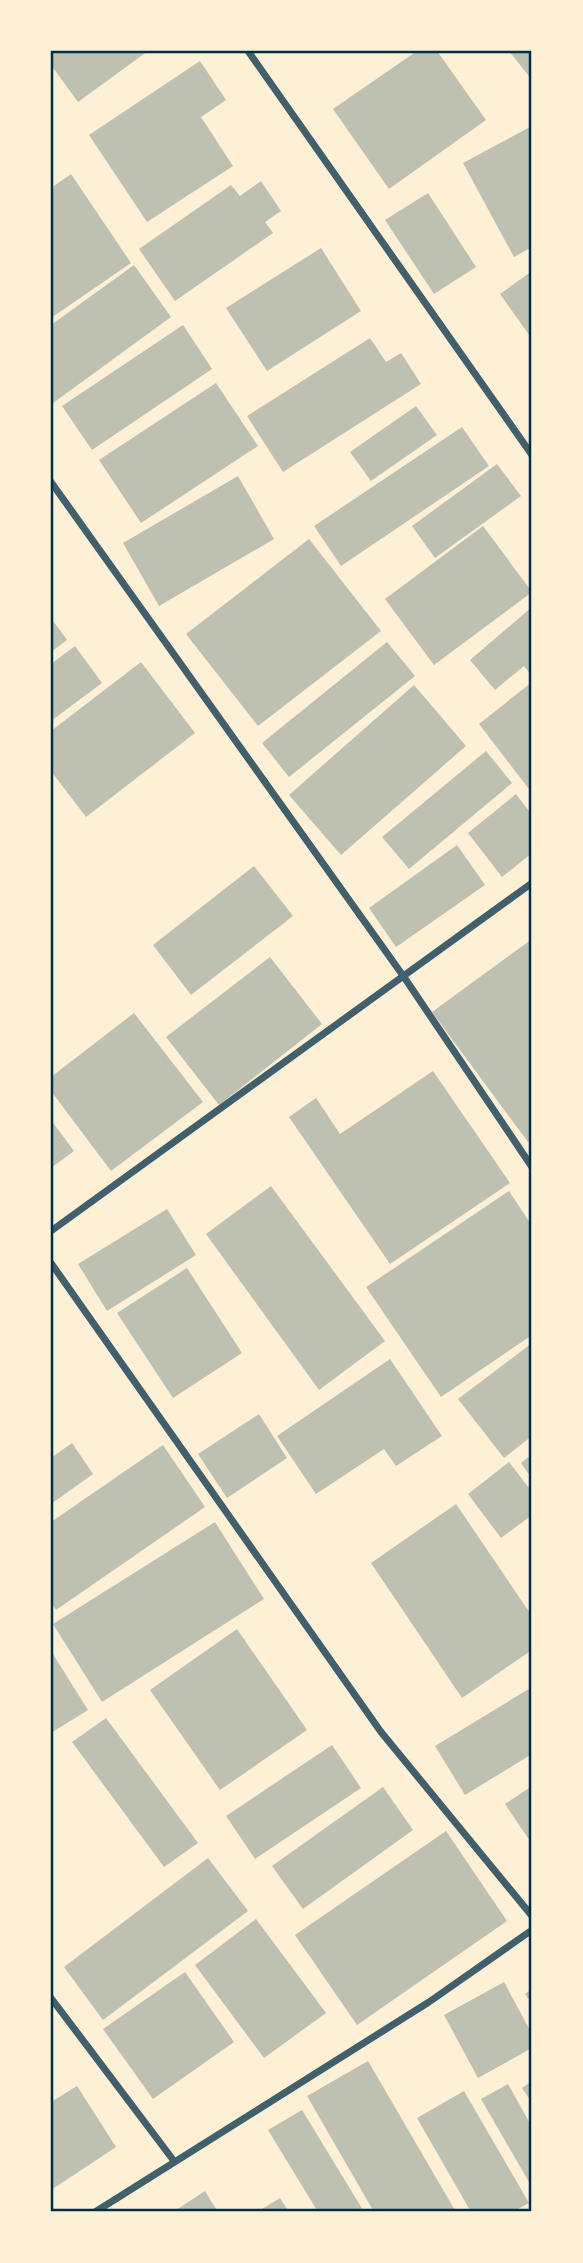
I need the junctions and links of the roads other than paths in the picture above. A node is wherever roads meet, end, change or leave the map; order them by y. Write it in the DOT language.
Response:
graph roads {
  1 [pos="248,51"];
  2 [pos="532,455"];
  3 [pos="51,482"];
  4 [pos="532,883"];
  5 [pos="404,977"];
  6 [pos="532,1167"];
  7 [pos="51,1231"];
  8 [pos="51,1263"];
  9 [pos="532,1916"];
  10 [pos="532,1930"];
  11 [pos="51,1998"];
  12 [pos="174,2161"];
  13 [pos="94,2212"];
  1 -- 2 [label="street"];
  3 -- 5 [label="street"];
  4 -- 5 [label="street"];
  5 -- 6 [label="street"];
  5 -- 7 [label="street"];
  8 -- 9 [label="street"];
  10 -- 12 [label="street"];
  11 -- 12 [label="street"];
  12 -- 13 [label="street"];
}
